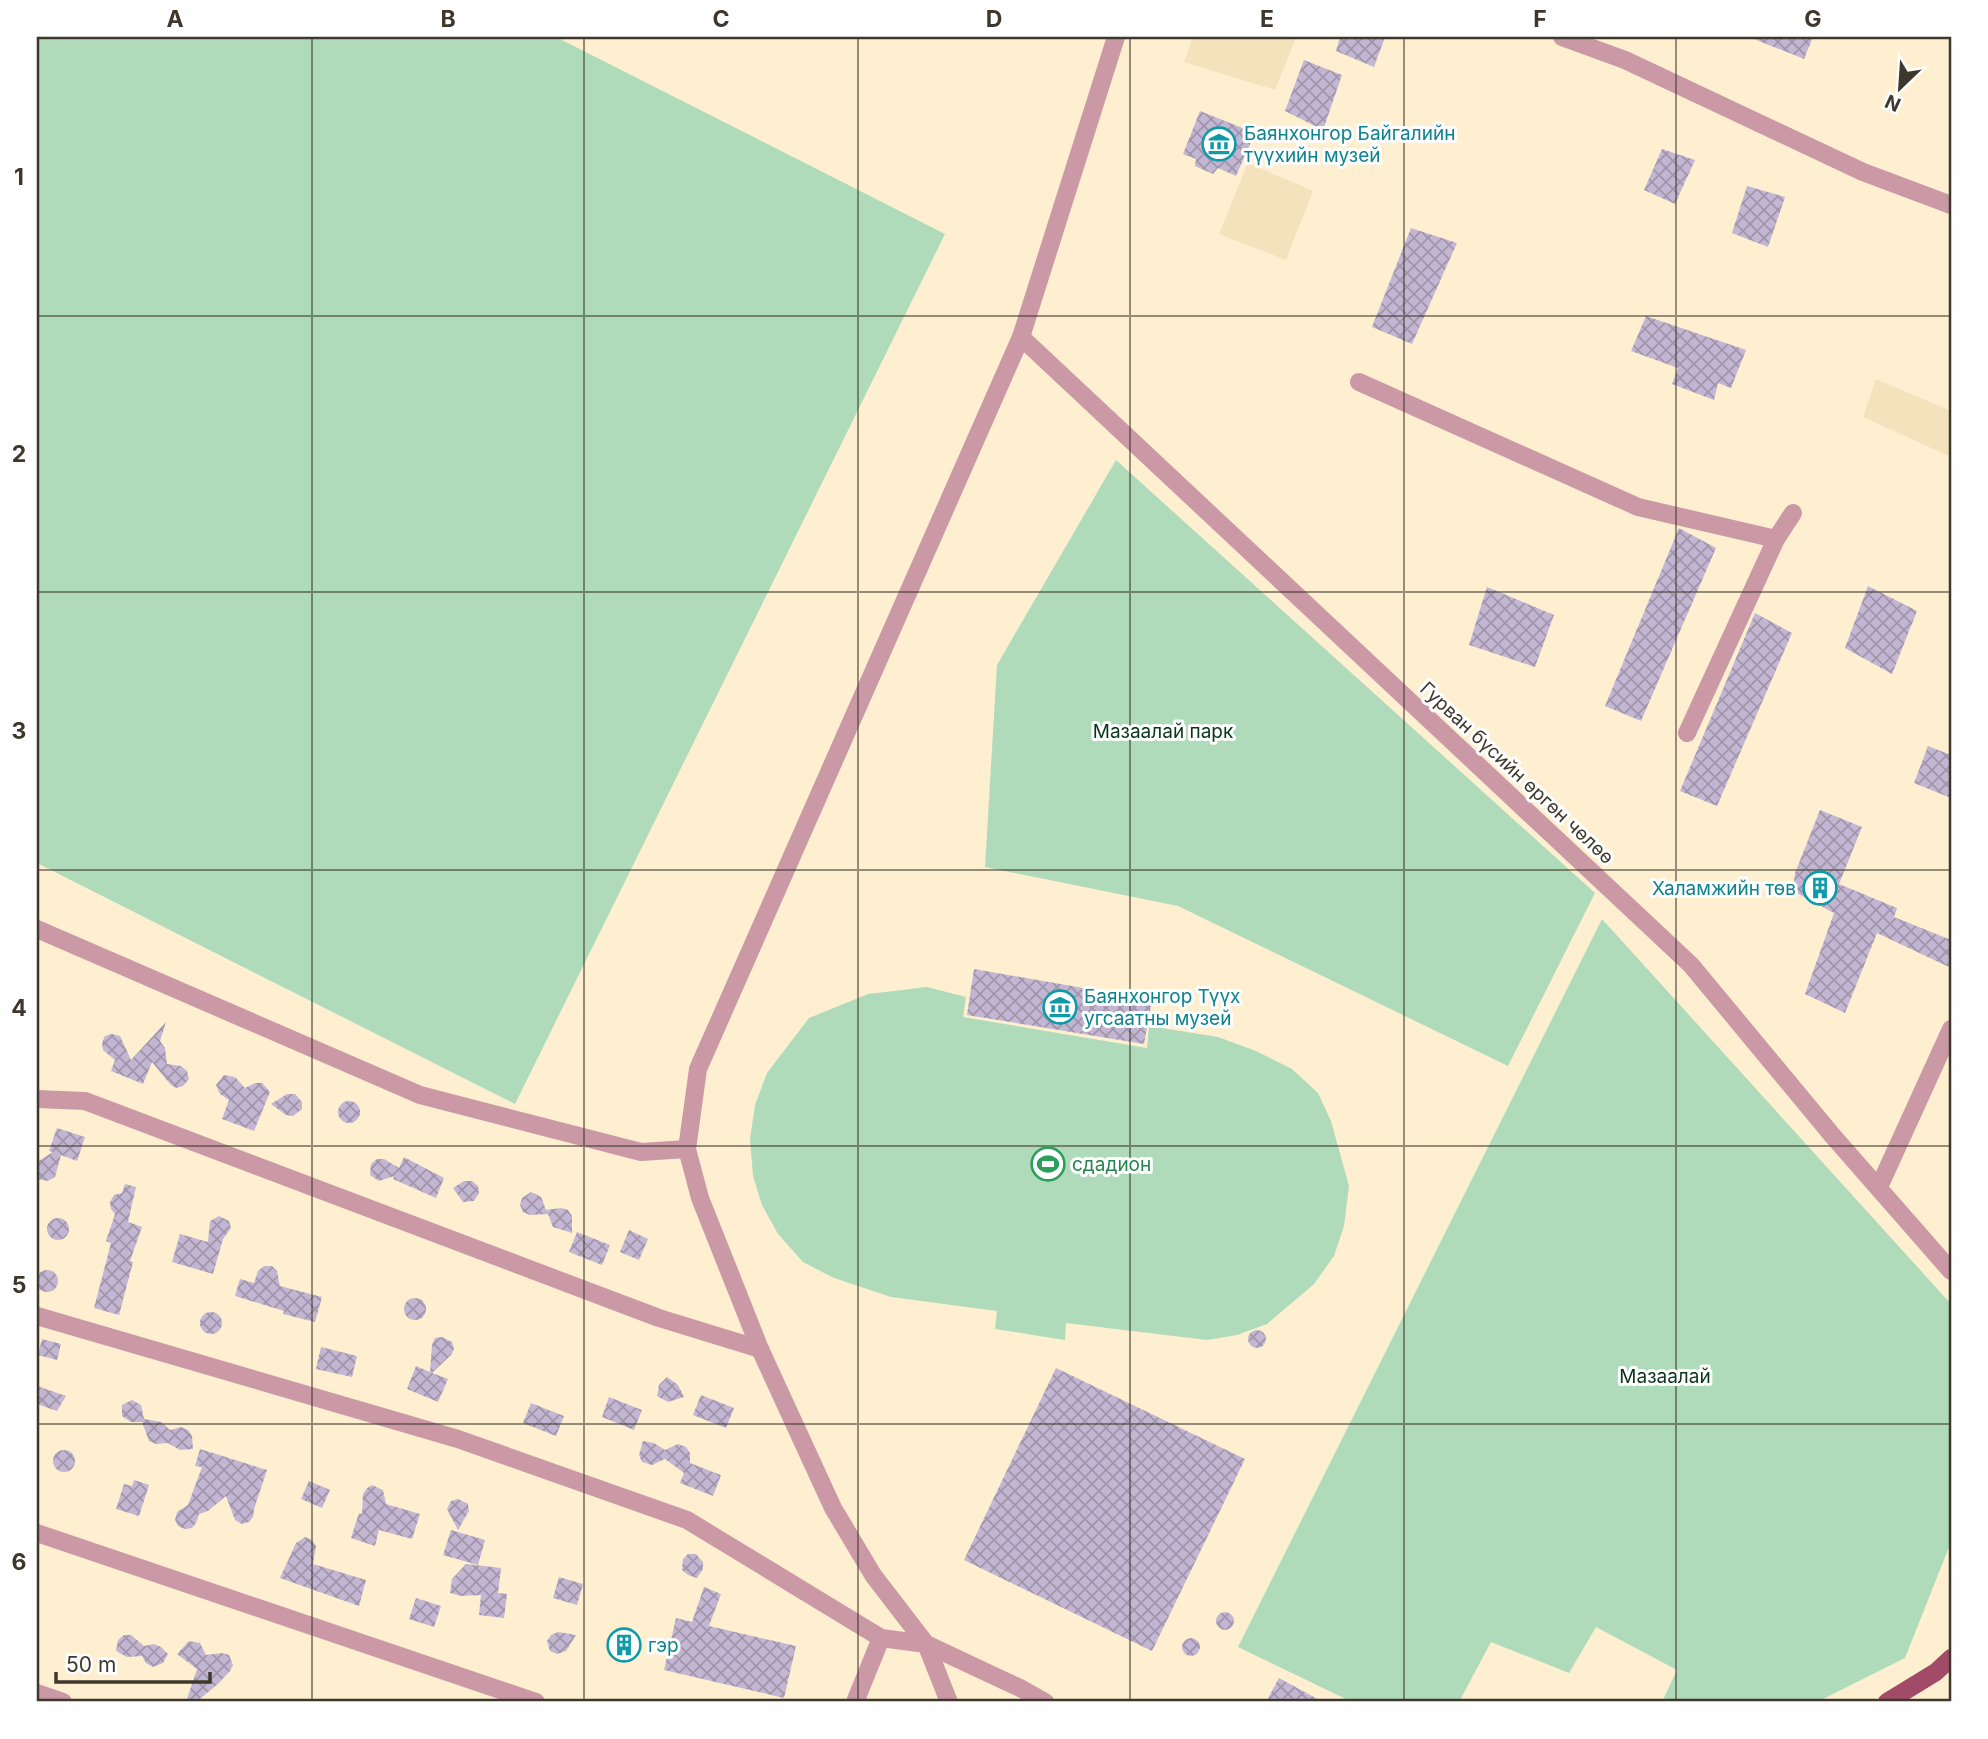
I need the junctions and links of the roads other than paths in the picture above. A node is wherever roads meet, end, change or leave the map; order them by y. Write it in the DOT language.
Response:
graph roads {
  1 [pos="1116,37"];
  2 [pos="1562,37"];
  3 [pos="1951,205"];
  4 [pos="1021,337"];
  5 [pos="1359,382"];
  6 [pos="1793,513"];
  7 [pos="1776,539"];
  8 [pos="1687,733"];
  9 [pos="37,929"];
  10 [pos="1951,1029"];
  11 [pos="37,1099"];
  12 [pos="687,1149"];
  13 [pos="1879,1186"];
  14 [pos="1951,1271"];
  15 [pos="37,1316"];
  16 [pos="760,1349"];
  17 [pos="37,1532"];
  18 [pos="881,1638"];
  19 [pos="926,1644"];
  20 [pos="1951,1658"];
  21 [pos="37,1693"];
  22 [pos="63,1702"];
  23 [pos="536,1702"];
  24 [pos="855,1702"];
  25 [pos="949,1702"];
  26 [pos="1045,1702"];
  27 [pos="1887,1702"];
  1 -- 4 [label="street"];
  2 -- 3 [label="street"];
  4 -- 12 [label="street"];
  4 -- 13 [label="street, Гурван бүсийн өргөн чөлөө"];
  5 -- 7 [label="street"];
  6 -- 7 [label="street"];
  7 -- 8 [label="street"];
  9 -- 12 [label="street"];
  10 -- 13 [label="street"];
  11 -- 16 [label="street"];
  12 -- 16 [label="street"];
  13 -- 14 [label="street, Гурван бүсийн өргөн чөлөө"];
  15 -- 18 [label="street"];
  16 -- 19 [label="street"];
  17 -- 23 [label="street"];
  18 -- 19 [label="street"];
  18 -- 24 [label="street"];
  19 -- 25 [label="street"];
  19 -- 26 [label="street"];
  20 -- 27 [label="main road"];
  21 -- 22 [label="street"];
}
